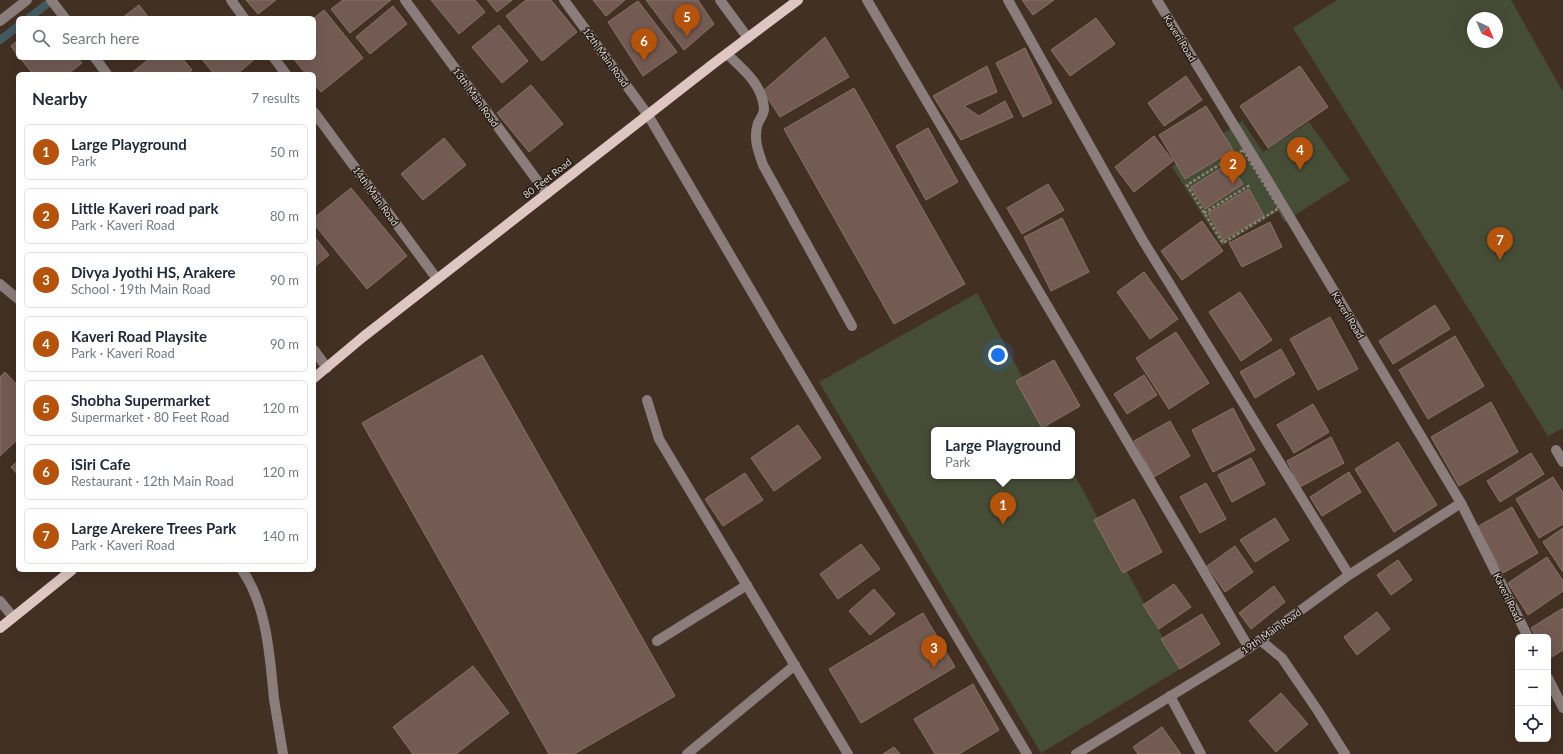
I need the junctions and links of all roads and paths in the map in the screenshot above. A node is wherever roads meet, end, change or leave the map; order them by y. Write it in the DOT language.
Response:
graph roads {
  1 [pos="27,0"];
  2 [pos="51,0"];
  3 [pos="231,0"];
  4 [pos="405,0"];
  5 [pos="564,0"];
  6 [pos="720,0"];
  7 [pos="798,0"];
  8 [pos="866,0"];
  9 [pos="1008,0"];
  10 [pos="1157,0"];
  11 [pos="63,16"];
  12 [pos="243,16"];
  13 [pos="0,22"];
  14 [pos="748,38"];
  15 [pos="727,54"];
  16 [pos="96,60"];
  17 [pos="276,60"];
  18 [pos="106,72"];
  19 [pos="284,72"];
  20 [pos="316,115"];
  21 [pos="648,115"];
  22 [pos="1261,179"];
  23 [pos="1256,181"];
  24 [pos="1252,184"];
  25 [pos="547,194"];
  26 [pos="1204,213"];
  27 [pos="437,279"];
  28 [pos="0,284"];
  29 [pos="16,297"];
  30 [pos="852,326"];
  31 [pos="316,353"];
  32 [pos="327,368"];
  33 [pos="316,376"];
  34 [pos="647,400"];
  35 [pos="1556,450"];
  36 [pos="1563,462"];
  37 [pos="1461,503"];
  38 [pos="69,572"];
  39 [pos="243,572"];
  40 [pos="1349,575"];
  41 [pos="747,585"];
  42 [pos="0,601"];
  43 [pos="13,617"];
  44 [pos="0,628"];
  45 [pos="1526,634"];
  46 [pos="1260,640"];
  47 [pos="657,641"];
  48 [pos="1249,648"];
  49 [pos="794,665"];
  50 [pos="1551,684"];
  51 [pos="1170,696"];
  52 [pos="1563,708"];
  53 [pos="283,754"];
  54 [pos="687,754"];
  55 [pos="848,754"];
  56 [pos="1027,754"];
  57 [pos="1076,754"];
  58 [pos="1201,754"];
  59 [pos="1345,754"];
  1 -- 13 [label="street"];
  2 -- 11 [label="street"];
  3 -- 12 [label="street"];
  4 -- 25 [label="street, 13th Main Road"];
  5 -- 21 [label="street, 12th Main Road"];
  6 -- 14 [label="street"];
  7 -- 14 [label="main road, 80 Feet Road"];
  8 -- 48 [label="street"];
  9 -- 40 [label="street"];
  10 -- 37 [label="street, Kaveri Road"];
  14 -- 15 [label="main road, 80 Feet Road"];
  15 -- 21 [label="main road, 80 Feet Road"];
  15 -- 30 [label="street"];
  16 -- 18 [label="street"];
  17 -- 19 [label="street"];
  20 -- 27 [label="street, 14th Main Road"];
  21 -- 25 [label="main road, 80 Feet Road"];
  21 -- 56 [label="street, 12th Main Road"];
  22 -- 23 [label="path"];
  22 -- 26 [label="path"];
  22 -- 26 [label="path"];
  24 -- 26 [label="path"];
  25 -- 27 [label="main road, 80 Feet Road"];
  27 -- 32 [label="main road, 80 Feet Road"];
  28 -- 29 [label="street"];
  31 -- 32 [label="street"];
  32 -- 33 [label="main road, 80 Feet Road"];
  34 -- 41 [label="street"];
  35 -- 36 [label="street"];
  37 -- 40 [label="street, 19th Main Road"];
  37 -- 45 [label="street, Kaveri Road"];
  38 -- 43 [label="main road"];
  39 -- 53 [label="street"];
  40 -- 46 [label="street, 19th Main Road"];
  41 -- 47 [label="street"];
  41 -- 49 [label="street"];
  42 -- 43 [label="street"];
  43 -- 44 [label="main road"];
  46 -- 48 [label="street, 19th Main Road"];
  46 -- 59 [label="street"];
  48 -- 51 [label="street, 19th Main Road"];
  49 -- 54 [label="street"];
  49 -- 55 [label="street"];
  50 -- 52 [label="street"];
  51 -- 57 [label="street, 19th Main Road"];
  51 -- 58 [label="street"];
}
